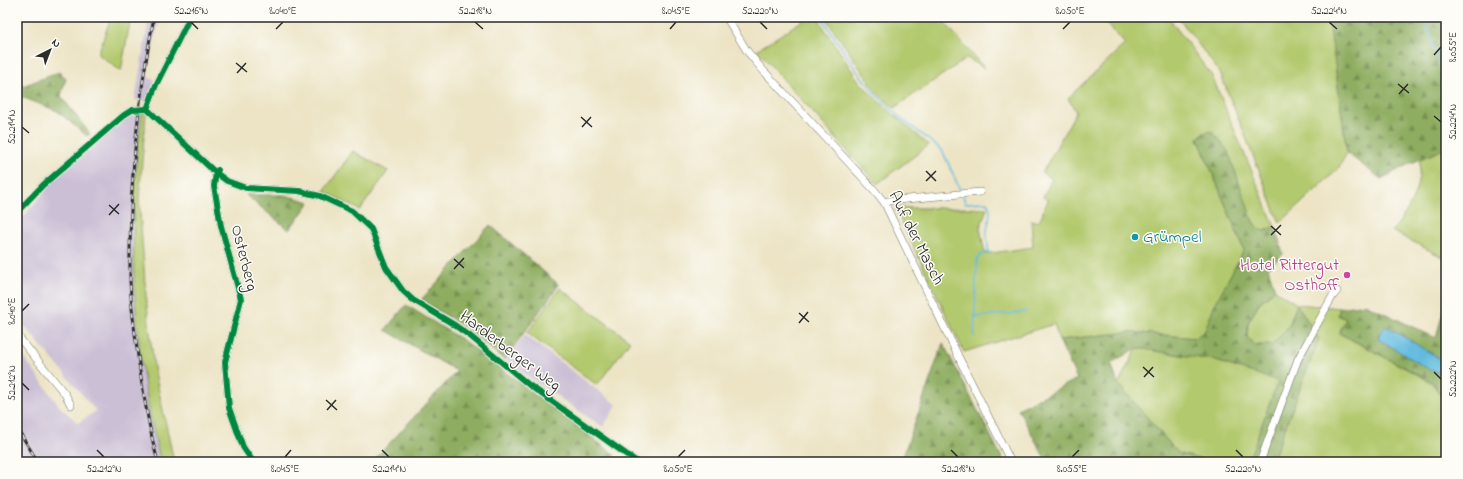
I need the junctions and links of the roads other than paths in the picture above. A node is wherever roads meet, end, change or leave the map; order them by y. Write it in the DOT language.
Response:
graph roads {
  1 [pos="190,17"];
  2 [pos="726,17"];
  3 [pos="147,109"];
  4 [pos="216,173"];
  5 [pos="980,192"];
  6 [pos="884,202"];
  7 [pos="17,212"];
  8 [pos="1337,292"];
  9 [pos="17,335"];
  10 [pos="71,405"];
  11 [pos="253,462"];
  12 [pos="637,462"];
  13 [pos="1011,462"];
  14 [pos="1260,462"];
  1 -- 3 [label="street"];
  2 -- 6 [label="street, Auf der Masch"];
  3 -- 4 [label="street, Harderberger Weg"];
  3 -- 7 [label="street"];
  4 -- 11 [label="street, Osterberg"];
  4 -- 12 [label="street, Harderberger Weg"];
  5 -- 6 [label="street"];
  6 -- 13 [label="street, Auf der Masch"];
  8 -- 14 [label="street"];
  9 -- 10 [label="street"];
}
